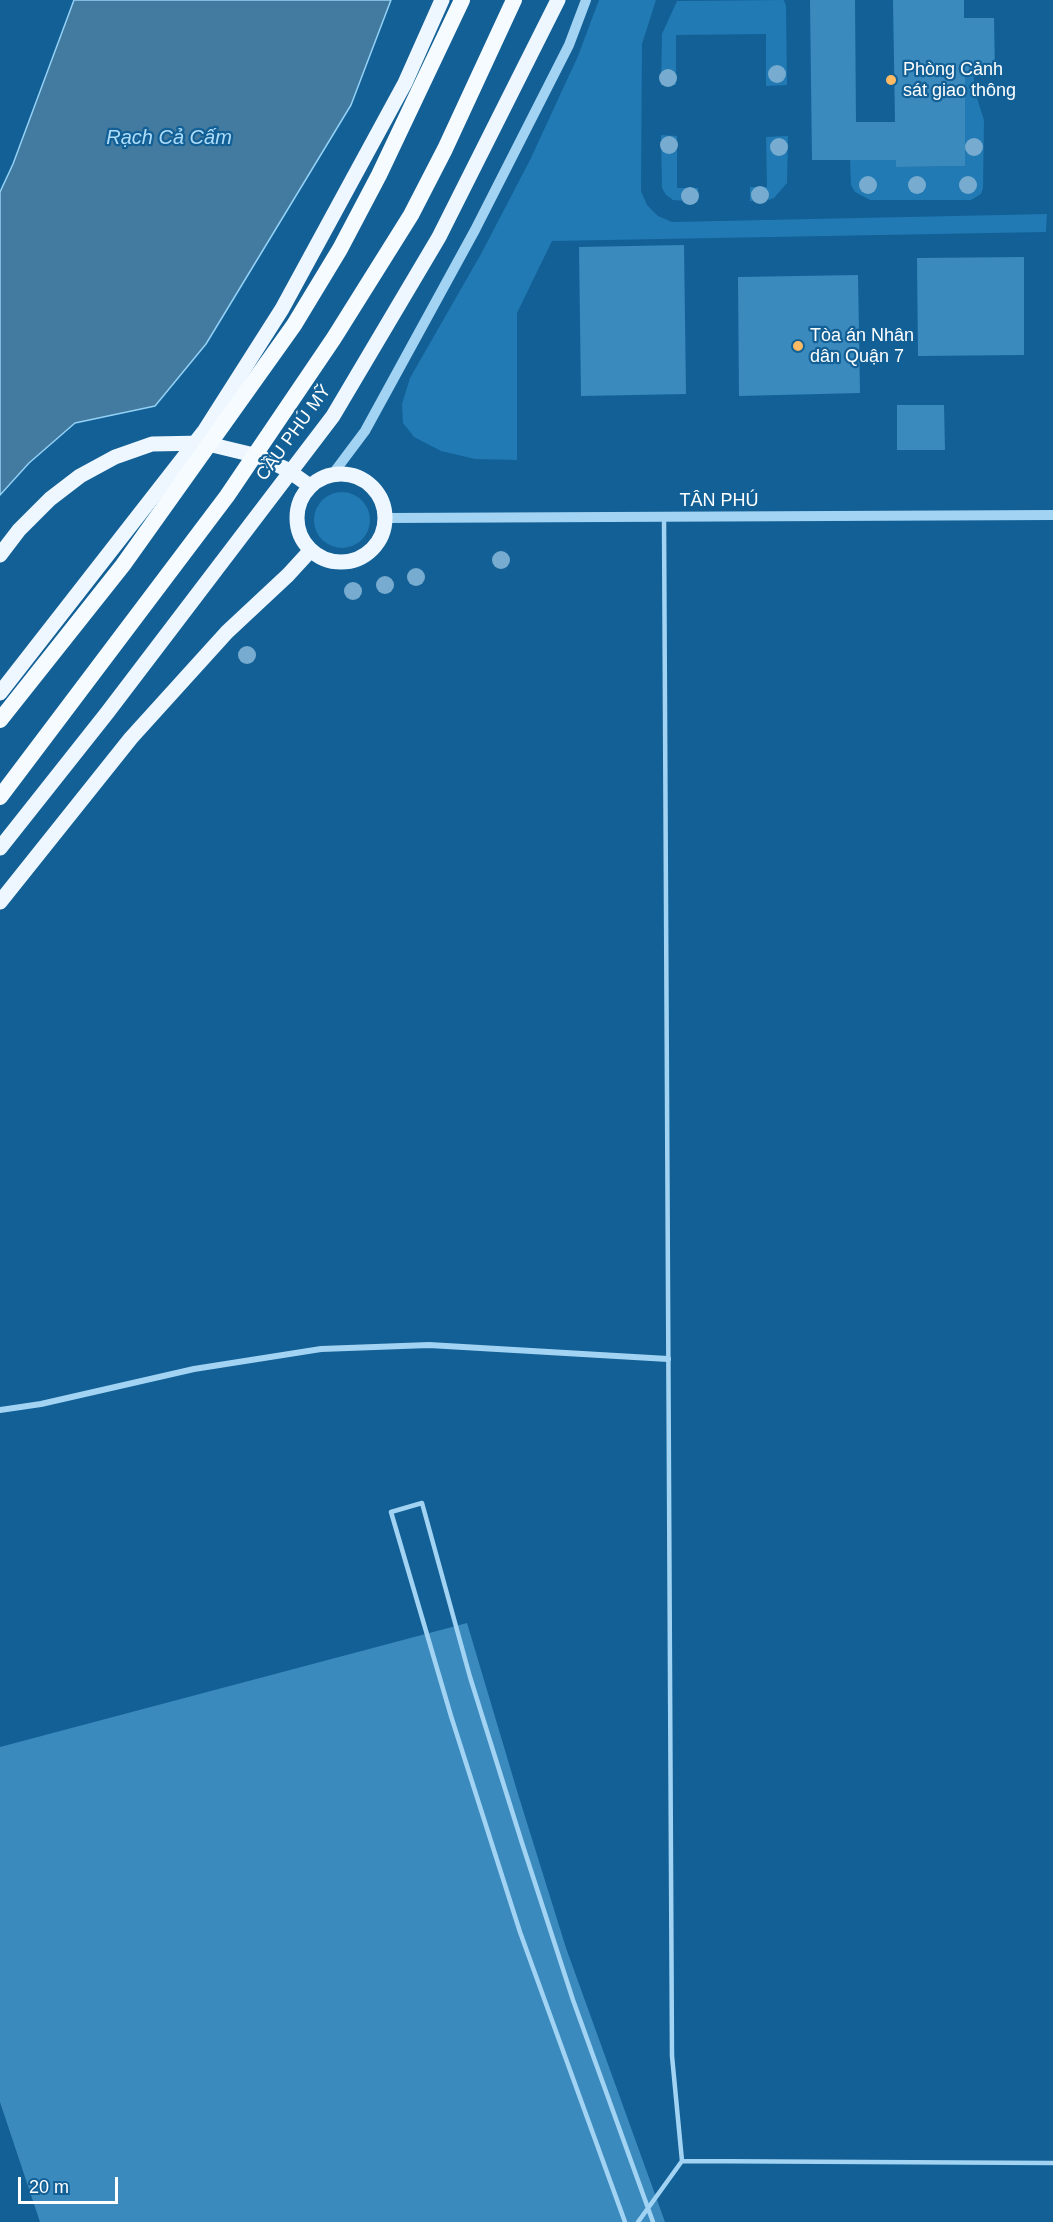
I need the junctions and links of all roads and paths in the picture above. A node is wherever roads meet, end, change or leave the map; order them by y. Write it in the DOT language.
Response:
graph roads {
  1 [pos="442,0"];
  2 [pos="462,0"];
  3 [pos="514,0"];
  4 [pos="558,0"];
  5 [pos="586,0"];
  6 [pos="332,475"];
  7 [pos="310,486"];
  8 [pos="1053,515"];
  9 [pos="386,518"];
  10 [pos="664,518"];
  11 [pos="310,550"];
  12 [pos="0,555"];
  13 [pos="0,693"];
  14 [pos="0,720"];
  15 [pos="0,797"];
  16 [pos="0,848"];
  17 [pos="0,902"];
  18 [pos="668,1359"];
  19 [pos="0,1410"];
  20 [pos="682,2161"];
  21 [pos="1053,2163"];
  22 [pos="648,2210"];
  23 [pos="625,2222"];
  24 [pos="638,2222"];
  25 [pos="653,2222"];
  1 -- 13 [label="main road"];
  2 -- 14 [label="highway"];
  3 -- 15 [label="highway, CẦU PHÚ MỸ"];
  4 -- 16 [label="main road, CẦU PHÚ MỸ"];
  5 -- 6 [label="street"];
  6 -- 7 [label="main road"];
  6 -- 9 [label="main road"];
  7 -- 11 [label="main road"];
  7 -- 12 [label="main road"];
  8 -- 10 [label="street, TÂN PHÚ"];
  9 -- 10 [label="street, TÂN PHÚ"];
  9 -- 11 [label="main road"];
  10 -- 18 [label="lane"];
  11 -- 17 [label="main road"];
  18 -- 19 [label="street"];
  18 -- 20 [label="lane"];
  20 -- 21 [label="lane"];
  20 -- 22 [label="lane"];
  22 -- 23 [label="lane"];
  22 -- 24 [label="lane"];
  22 -- 25 [label="lane"];
}
